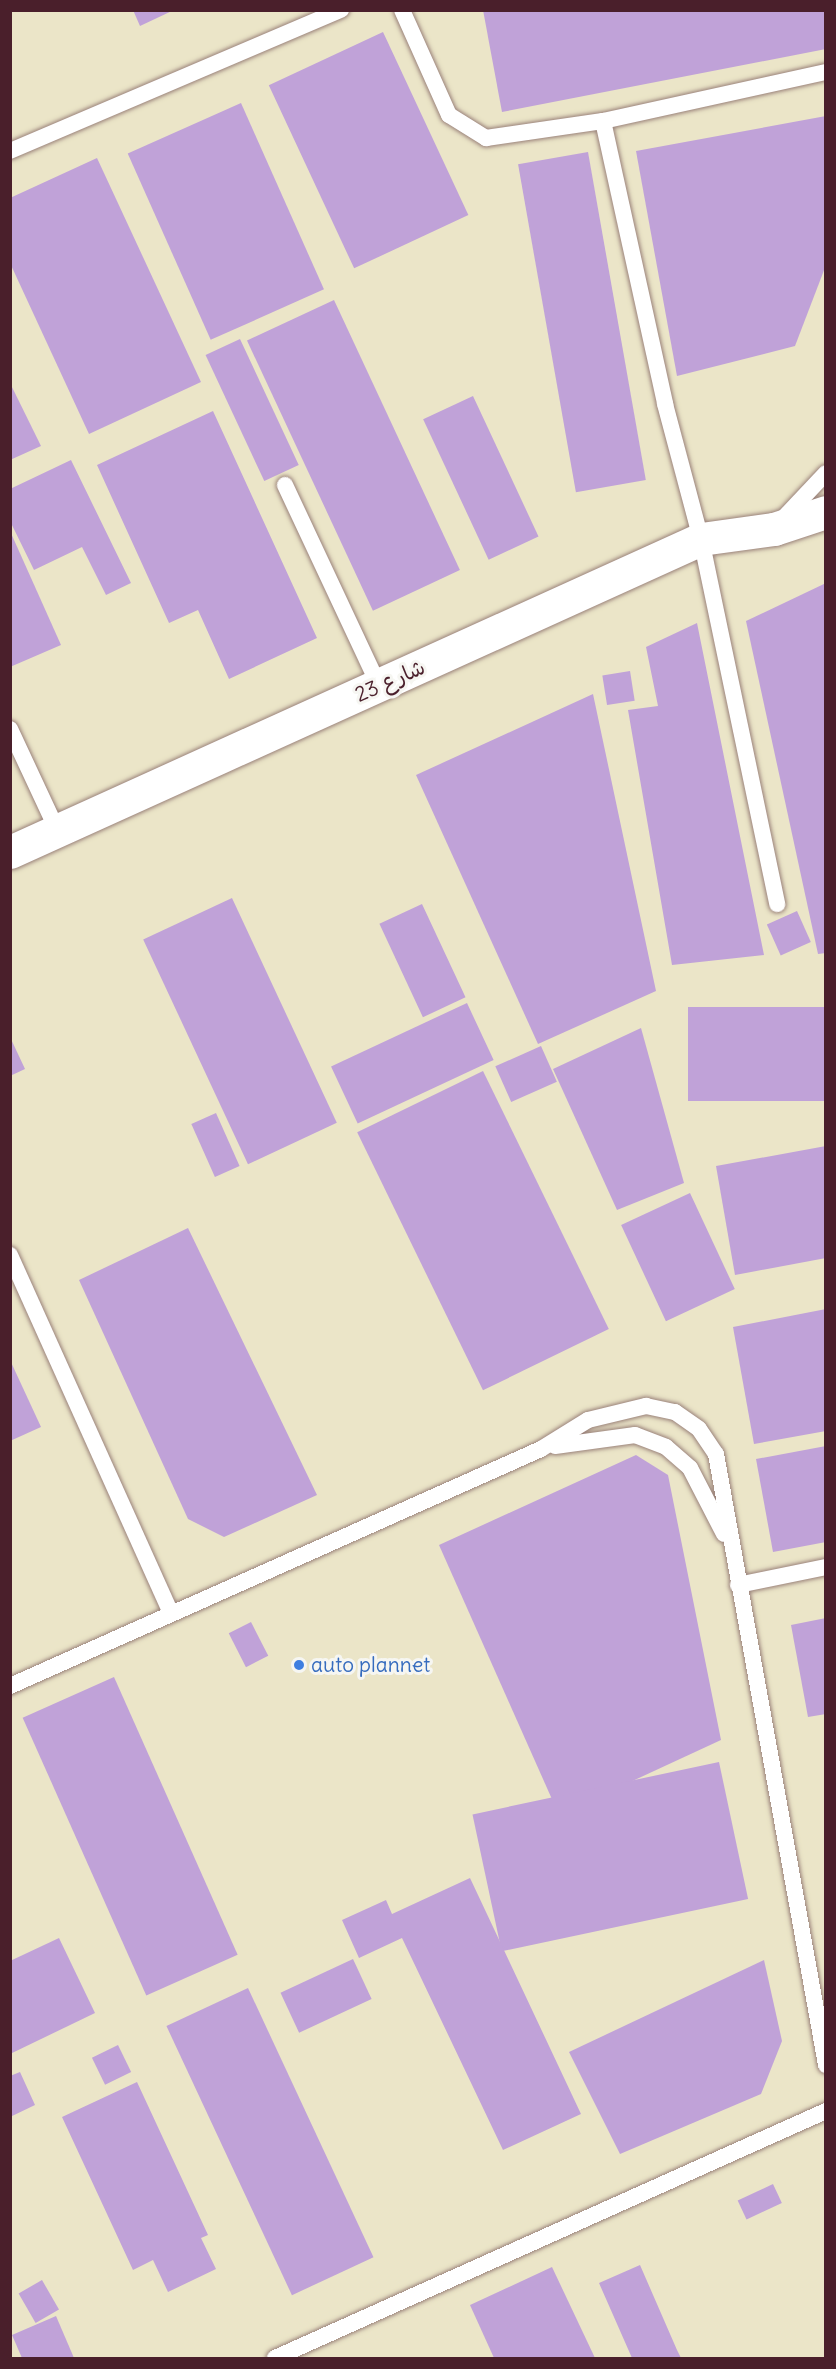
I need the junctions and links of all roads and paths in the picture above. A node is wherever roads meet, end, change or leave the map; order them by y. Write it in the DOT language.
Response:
graph roads {
  1 [pos="341,10"];
  2 [pos="402,10"];
  3 [pos="825,72"];
  4 [pos="603,121"];
  5 [pos="10,151"];
  6 [pos="825,473"];
  7 [pos="285,484"];
  8 [pos="825,496"];
  9 [pos="825,512"];
  10 [pos="825,528"];
  11 [pos="774,529"];
  12 [pos="701,539"];
  13 [pos="379,686"];
  14 [pos="10,729"];
  15 [pos="57,830"];
  16 [pos="10,852"];
  17 [pos="777,904"];
  18 [pos="10,1256"];
  19 [pos="541,1449"];
  20 [pos="730,1545"];
  21 [pos="825,1567"];
  22 [pos="738,1585"];
  23 [pos="171,1614"];
  24 [pos="10,1686"];
  25 [pos="825,2065"];
  26 [pos="825,2111"];
  27 [pos="275,2358"];
  1 -- 5 [label="lane"];
  2 -- 4 [label="lane"];
  3 -- 4 [label="lane"];
  4 -- 12 [label="lane"];
  6 -- 11 [label="lane"];
  7 -- 13 [label="lane"];
  8 -- 11 [label="street, شارع 23"];
  9 -- 11 [label="street, شارع 23"];
  10 -- 11 [label="lane"];
  11 -- 12 [label="street, شارع 23"];
  12 -- 13 [label="street, شارع 23"];
  12 -- 17 [label="lane"];
  13 -- 15 [label="street, شارع 23"];
  14 -- 15 [label="lane"];
  15 -- 16 [label="street, شارع 23"];
  18 -- 23 [label="lane"];
  19 -- 20 [label="lane"];
  19 -- 20 [label="lane"];
  19 -- 23 [label="lane"];
  20 -- 22 [label="lane"];
  21 -- 22 [label="lane"];
  22 -- 25 [label="lane"];
  23 -- 24 [label="lane"];
  26 -- 27 [label="lane"];
}
